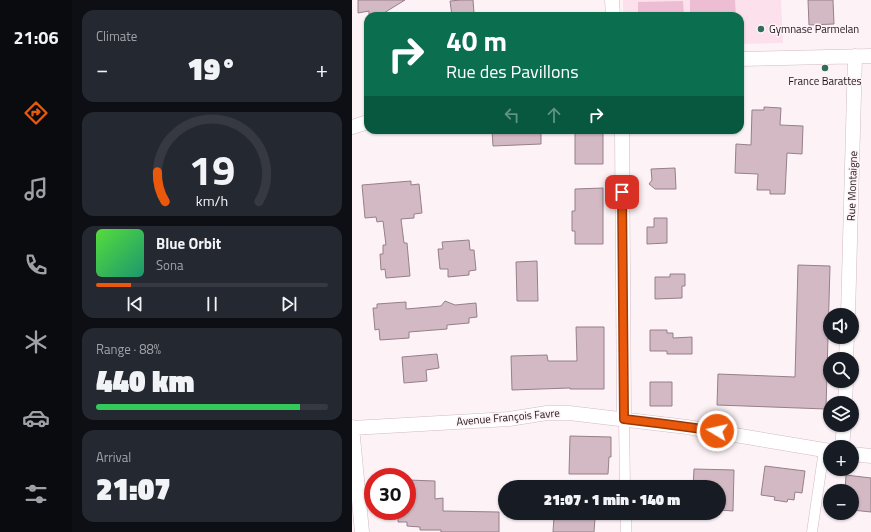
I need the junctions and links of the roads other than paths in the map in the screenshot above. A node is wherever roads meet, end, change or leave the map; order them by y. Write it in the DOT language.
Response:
graph roads {
  1 [pos="612,0"];
  2 [pos="614,12"];
  3 [pos="855,56"];
  4 [pos="871,56"];
  5 [pos="744,59"];
  6 [pos="364,123"];
  7 [pos="352,127"];
  8 [pos="622,134"];
  9 [pos="848,308"];
  10 [pos="624,419"];
  11 [pos="352,428"];
  12 [pos="823,449"];
  13 [pos="859,455"];
  14 [pos="871,456"];
  15 [pos="823,472"];
  16 [pos="625,480"];
  17 [pos="626,520"];
  18 [pos="362,532"];
  19 [pos="626,532"];
  20 [pos="812,532"];
  1 -- 2 [label="street"];
  3 -- 4 [label="street"];
  3 -- 5 [label="street"];
  3 -- 9 [label="street, Rue Montaigne"];
  6 -- 7 [label="street"];
  8 -- 10 [label="street"];
  10 -- 11 [label="street, Avenue François Favre"];
  10 -- 12 [label="street, Avenue François Favre"];
  10 -- 16 [label="street"];
  11 -- 18 [label="street"];
  13 -- 14 [label="street"];
  15 -- 20 [label="street"];
  17 -- 19 [label="street"];
}
